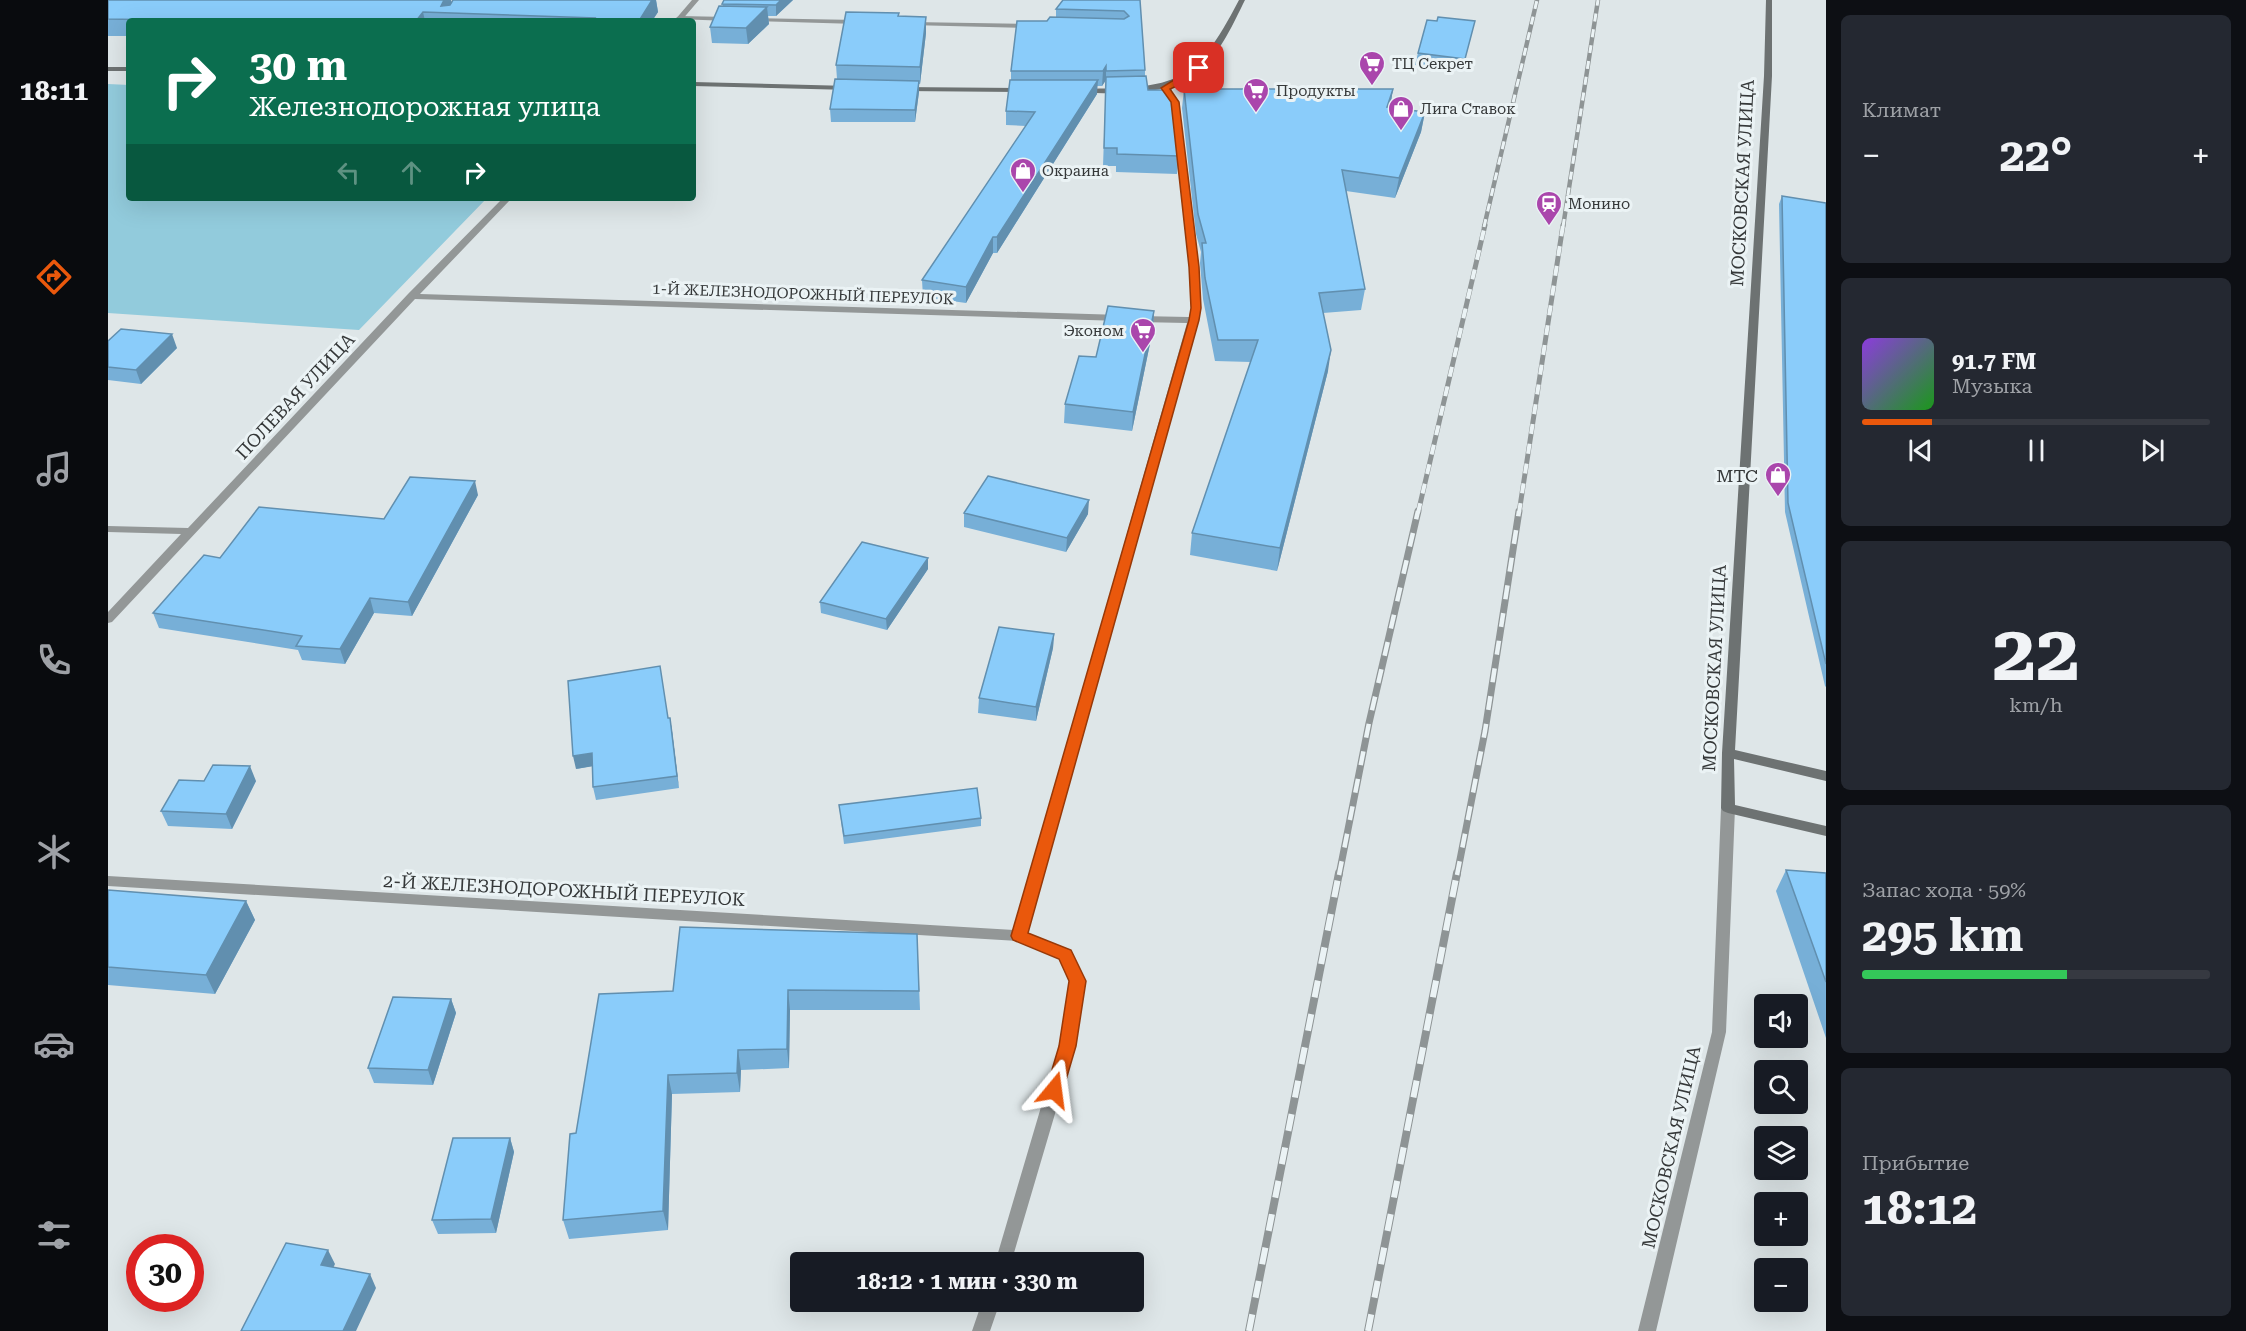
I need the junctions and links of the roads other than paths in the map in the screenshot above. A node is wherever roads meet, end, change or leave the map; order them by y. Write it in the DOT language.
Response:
graph roads {
  1 [pos="696,0"];
  2 [pos="1242,0"];
  3 [pos="1768,0"];
  4 [pos="680,18"];
  5 [pos="696,20"];
  6 [pos="871,23"];
  7 [pos="907,23"];
  8 [pos="1039,27"];
  9 [pos="108,69"];
  10 [pos="126,69"];
  11 [pos="696,84"];
  12 [pos="859,88"];
  13 [pos="1165,88"];
  14 [pos="892,89"];
  15 [pos="1032,90"];
  16 [pos="1078,91"];
  17 [pos="505,201"];
  18 [pos="411,296"];
  19 [pos="1194,320"];
  20 [pos="108,529"];
  21 [pos="190,531"];
  22 [pos="108,619"];
  23 [pos="1728,753"];
  24 [pos="1826,776"];
  25 [pos="1728,808"];
  26 [pos="1826,831"];
  27 [pos="108,880"];
  28 [pos="1019,936"];
  29 [pos="1007,1252"];
  30 [pos="988,1312"];
  31 [pos="981,1331"];
  32 [pos="1647,1331"];
  1 -- 4 [label="street"];
  2 -- 13 [label="street"];
  3 -- 23 [label="street, МОСКОВСКАЯ УЛИЦА"];
  5 -- 6 [label="street"];
  7 -- 8 [label="street"];
  9 -- 10 [label="street"];
  11 -- 12 [label="street"];
  13 -- 16 [label="street"];
  13 -- 19 [label="street"];
  14 -- 15 [label="street"];
  17 -- 18 [label="street, ПОЛЕВАЯ УЛИЦА"];
  18 -- 19 [label="street, 1-Й ЖЕЛЕЗНОДОРОЖНЫЙ ПЕРЕУЛОК"];
  18 -- 21 [label="street, ПОЛЕВАЯ УЛИЦА"];
  19 -- 28 [label="street"];
  20 -- 21 [label="street"];
  21 -- 22 [label="street, ПОЛЕВАЯ УЛИЦА"];
  23 -- 24 [label="street"];
  23 -- 25 [label="street, МОСКОВСКАЯ УЛИЦА"];
  25 -- 26 [label="street"];
  25 -- 32 [label="street, МОСКОВСКАЯ УЛИЦА"];
  27 -- 28 [label="street, 2-Й ЖЕЛЕЗНОДОРОЖНЫЙ ПЕРЕУЛОК"];
  28 -- 29 [label="street, 2-Й ЖЕЛЕЗНОДОРОЖНЫЙ ПЕРЕУЛОК"];
  30 -- 31 [label="street"];
}
